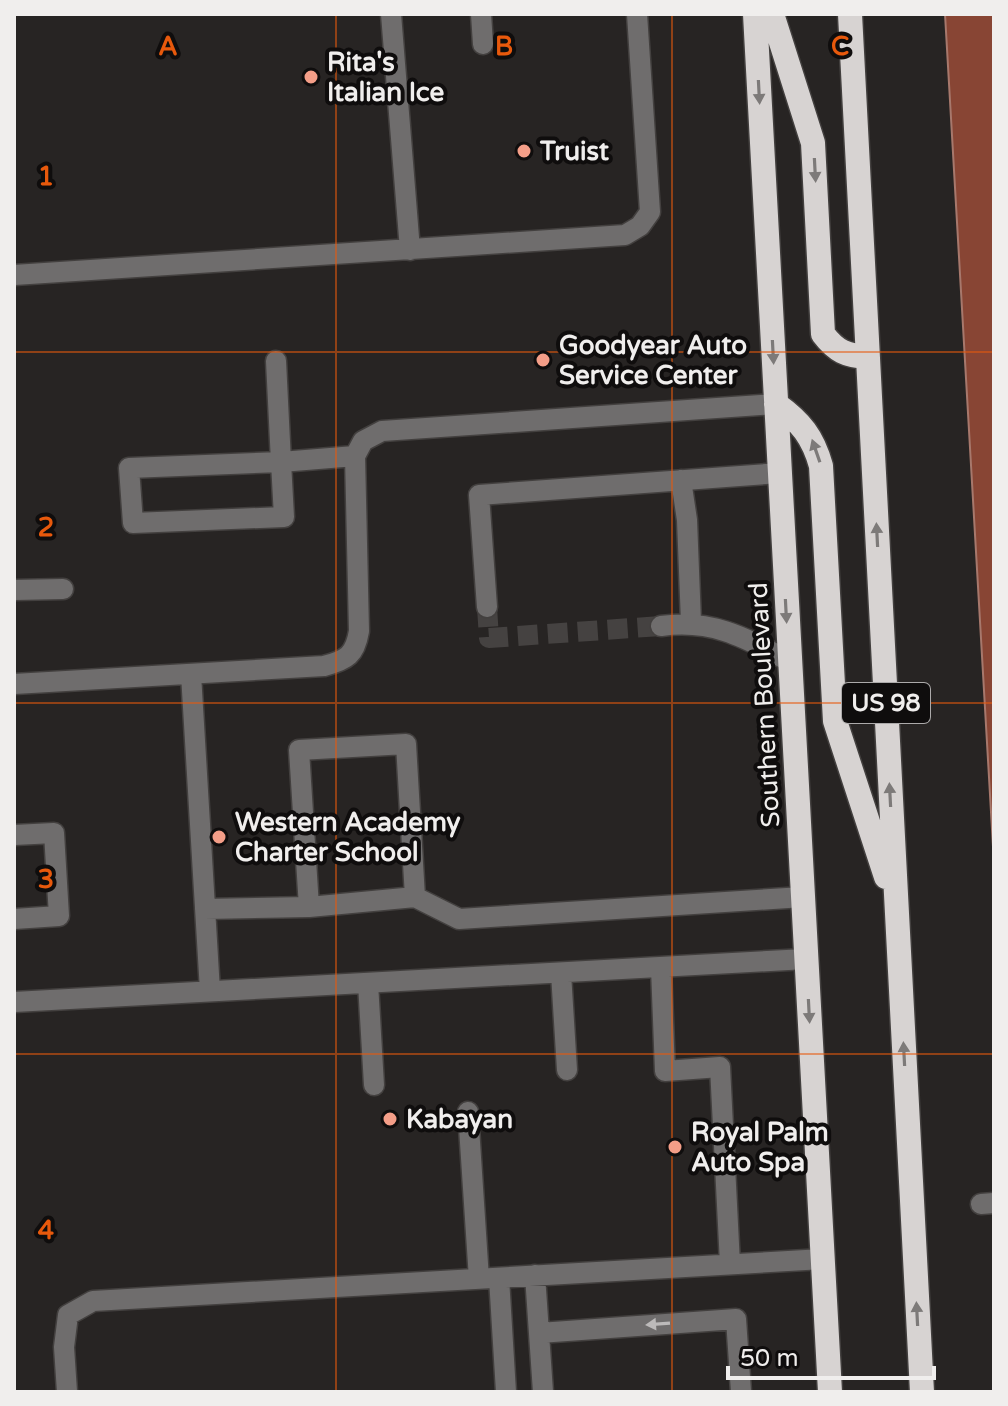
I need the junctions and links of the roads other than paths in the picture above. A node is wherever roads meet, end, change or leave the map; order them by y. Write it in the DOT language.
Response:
graph roads {
  1 [pos="391,14"];
  2 [pos="481,14"];
  3 [pos="637,14"];
  4 [pos="755,14"];
  5 [pos="772,14"];
  6 [pos="850,14"];
  7 [pos="483,44"];
  8 [pos="410,250"];
  9 [pos="14,275"];
  10 [pos="868,357"];
  11 [pos="276,361"];
  12 [pos="776,404"];
  13 [pos="355,456"];
  14 [pos="281,462"];
  15 [pos="780,473"];
  16 [pos="681,480"];
  17 [pos="63,589"];
  18 [pos="14,590"];
  19 [pos="487,607"];
  20 [pos="691,622"];
  21 [pos="661,626"];
  22 [pos="789,661"];
  23 [pos="191,674"];
  24 [pos="14,684"];
  25 [pos="14,835"];
  26 [pos="415,897"];
  27 [pos="803,897"];
  28 [pos="309,907"];
  29 [pos="205,909"];
  30 [pos="896,910"];
  31 [pos="14,919"];
  32 [pos="806,959"];
  33 [pos="661,968"];
  34 [pos="561,973"];
  35 [pos="368,983"];
  36 [pos="210,991"];
  37 [pos="14,1002"];
  38 [pos="567,1070"];
  39 [pos="374,1085"];
  40 [pos="468,1112"];
  41 [pos="823,1259"];
  42 [pos="730,1264"];
  43 [pos="535,1275"];
  44 [pos="489,1278"];
  45 [pos="539,1333"];
  46 [pos="67,1392"];
  47 [pos="506,1392"];
  48 [pos="543,1392"];
  49 [pos="741,1392"];
  50 [pos="830,1392"];
  51 [pos="922,1392"];
  1 -- 8 [label="lane"];
  2 -- 7 [label="lane"];
  3 -- 8 [label="lane"];
  4 -- 12 [label="highway, Southern Boulevard, one-way"];
  5 -- 10 [label="highway, one-way"];
  6 -- 10 [label="highway, US 98"];
  8 -- 9 [label="lane"];
  30 -- 10 [label="highway, US 98, one-way"];
  11 -- 14 [label="lane"];
  12 -- 13 [label="lane"];
  12 -- 15 [label="highway, Southern Boulevard"];
  30 -- 12 [label="highway, one-way"];
  13 -- 14 [label="lane"];
  13 -- 23 [label="lane"];
  14 -- 14 [label="lane"];
  15 -- 16 [label="lane"];
  15 -- 22 [label="highway, Southern Boulevard, one-way"];
  16 -- 19 [label="lane"];
  16 -- 20 [label="lane"];
  17 -- 18 [label="lane"];
  20 -- 21 [label="lane"];
  20 -- 22 [label="lane"];
  22 -- 27 [label="highway, Southern Boulevard"];
  23 -- 24 [label="lane"];
  23 -- 29 [label="lane"];
  25 -- 31 [label="lane"];
  26 -- 27 [label="lane"];
  26 -- 28 [label="lane"];
  26 -- 28 [label="lane"];
  27 -- 32 [label="highway, Southern Boulevard"];
  28 -- 29 [label="lane"];
  29 -- 36 [label="lane"];
  51 -- 30 [label="highway, US 98, one-way"];
  32 -- 33 [label="lane"];
  32 -- 41 [label="highway, Southern Boulevard, one-way"];
  33 -- 34 [label="lane"];
  33 -- 42 [label="lane"];
  34 -- 35 [label="lane"];
  34 -- 38 [label="lane"];
  35 -- 36 [label="lane"];
  35 -- 39 [label="lane"];
  36 -- 37 [label="lane"];
  40 -- 44 [label="lane"];
  41 -- 42 [label="lane"];
  41 -- 50 [label="highway, Southern Boulevard"];
  42 -- 43 [label="lane"];
  43 -- 44 [label="lane"];
  43 -- 45 [label="lane"];
  44 -- 46 [label="lane"];
  44 -- 47 [label="lane"];
  45 -- 48 [label="lane"];
  49 -- 45 [label="lane, one-way"];
}
